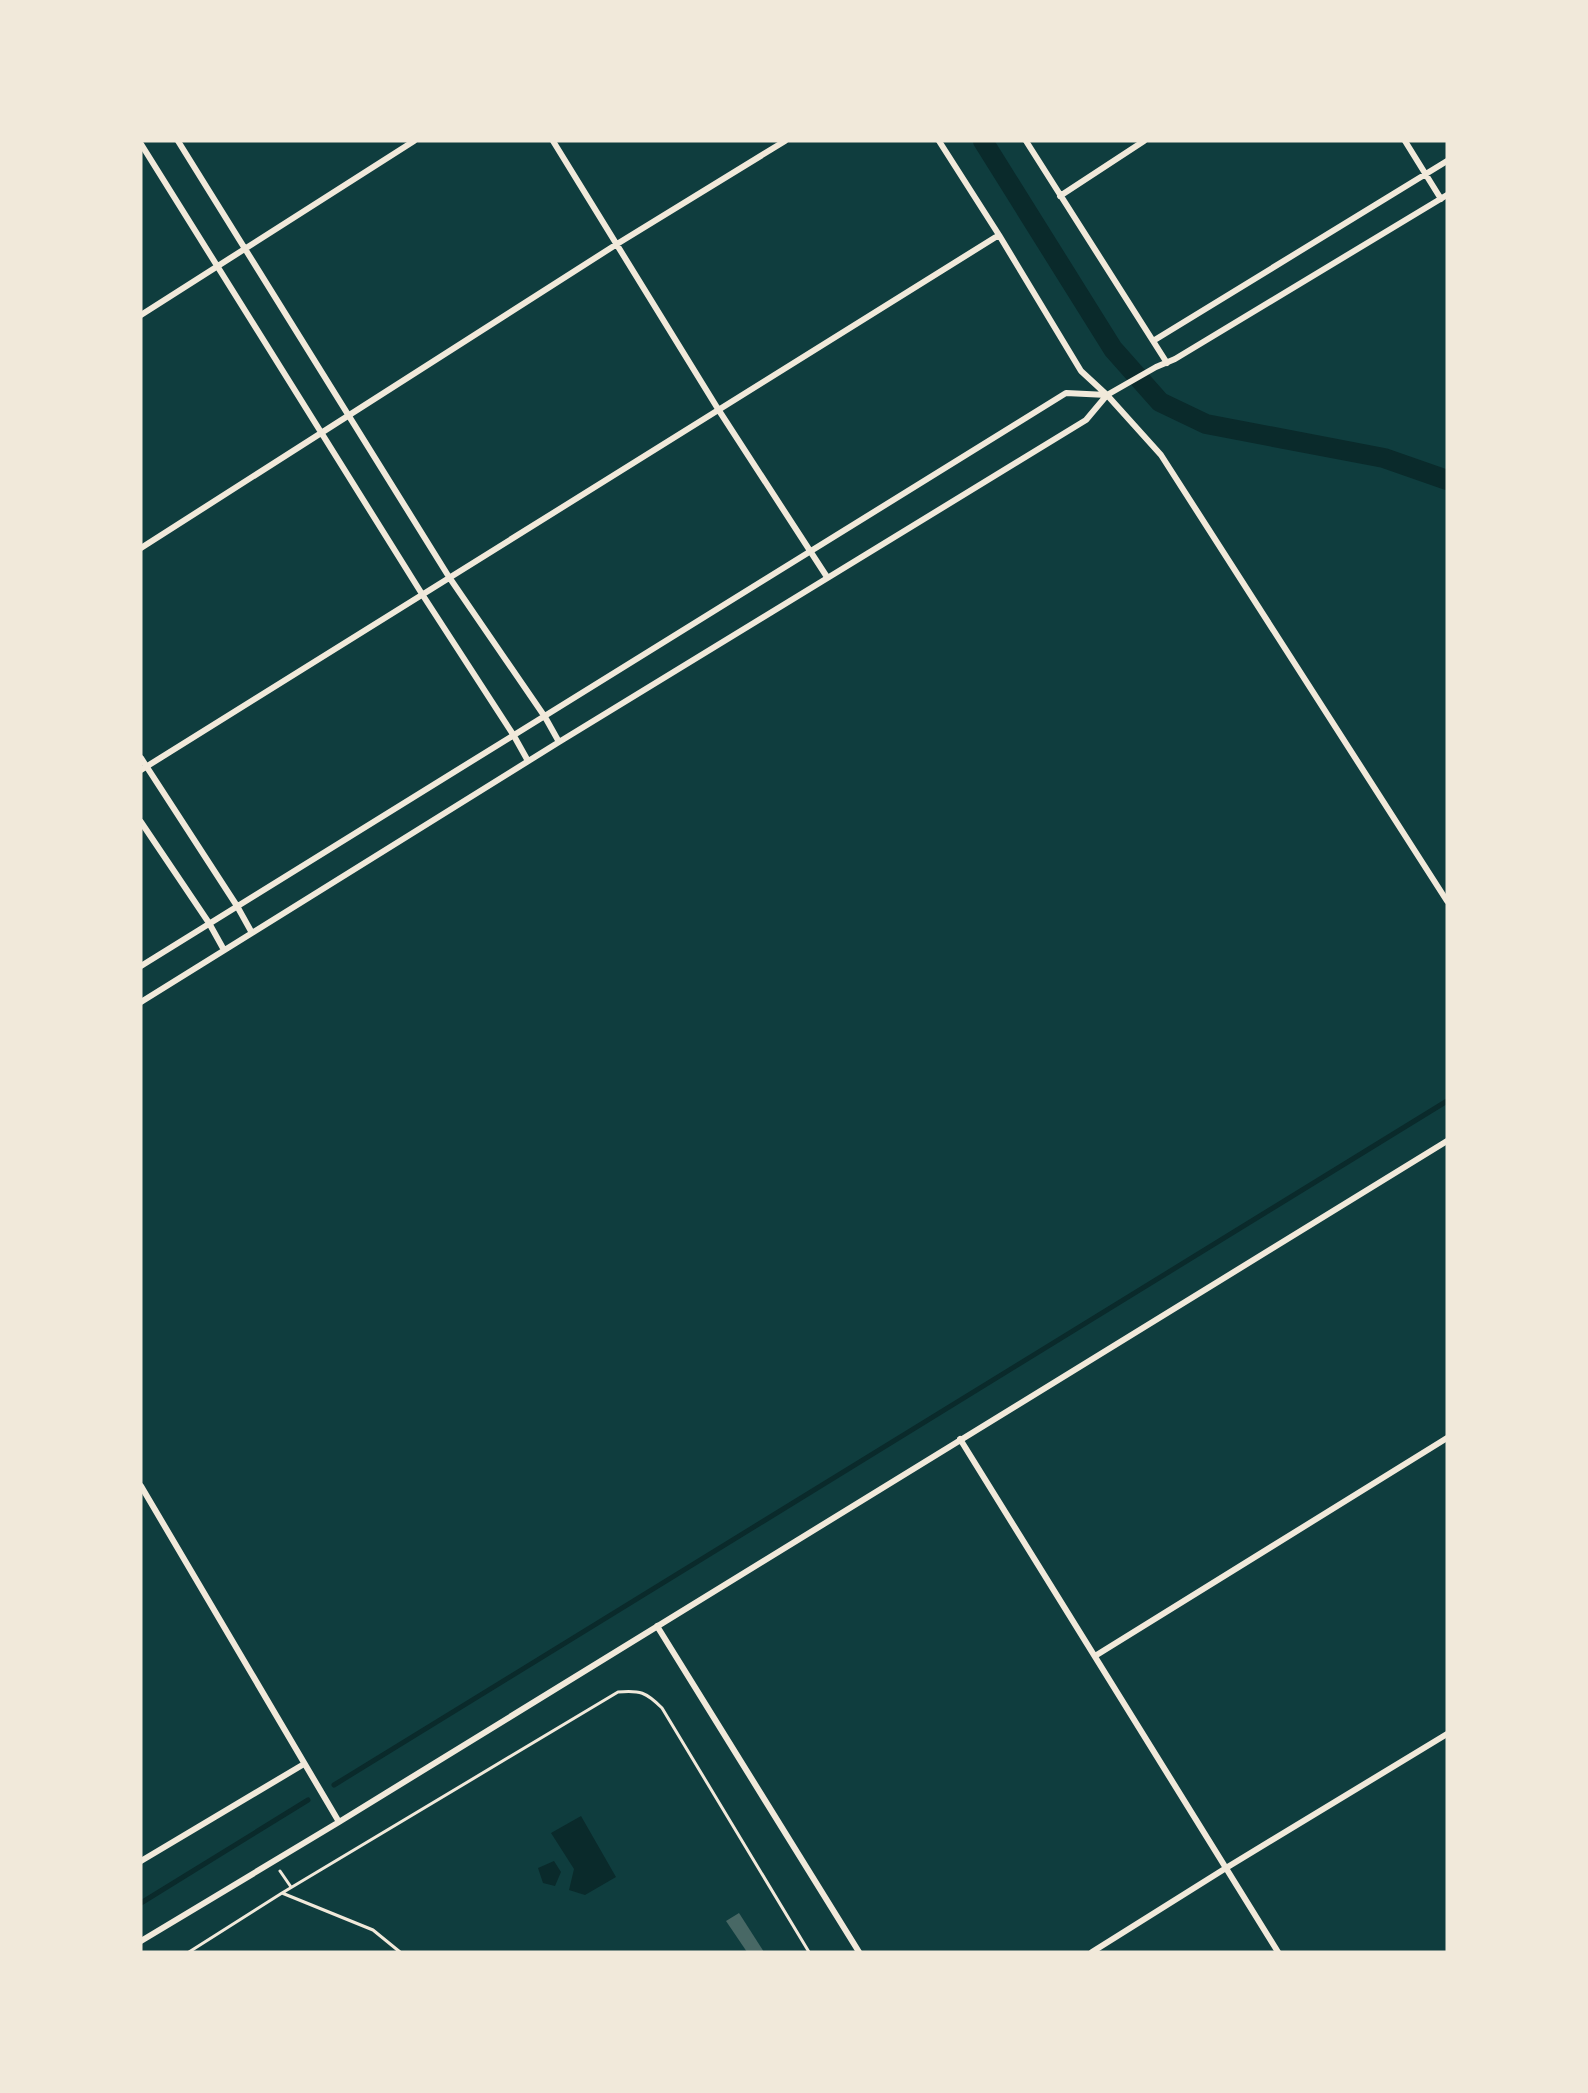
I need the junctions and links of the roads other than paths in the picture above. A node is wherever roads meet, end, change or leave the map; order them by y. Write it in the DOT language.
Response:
graph roads {
  1 [pos="178,141"];
  2 [pos="414,141"];
  3 [pos="553,141"];
  4 [pos="786,141"];
  5 [pos="939,141"];
  6 [pos="1026,141"];
  7 [pos="1144,141"];
  8 [pos="1405,141"];
  9 [pos="141,144"];
  10 [pos="1447,161"];
  11 [pos="1426,174"];
  12 [pos="1060,196"];
  13 [pos="1444,197"];
  14 [pos="999,235"];
  15 [pos="617,244"];
  16 [pos="244,249"];
  17 [pos="216,267"];
  18 [pos="141,315"];
  19 [pos="1153,341"];
  20 [pos="1167,363"];
  21 [pos="1107,395"];
  22 [pos="718,409"];
  23 [pos="348,416"];
  24 [pos="320,433"];
  25 [pos="141,548"];
  26 [pos="811,551"];
  27 [pos="449,577"];
  28 [pos="827,577"];
  29 [pos="422,594"];
  30 [pos="545,717"];
  31 [pos="514,735"];
  32 [pos="559,742"];
  33 [pos="141,758"];
  34 [pos="528,761"];
  35 [pos="144,768"];
  36 [pos="141,822"];
  37 [pos="1447,901"];
  38 [pos="237,906"];
  39 [pos="209,923"];
  40 [pos="252,933"];
  41 [pos="224,950"];
  42 [pos="141,966"];
  43 [pos="141,1002"];
  44 [pos="1447,1141"];
  45 [pos="1447,1438"];
  46 [pos="960,1439"];
  47 [pos="141,1485"];
  48 [pos="657,1626"];
  49 [pos="1095,1656"];
  50 [pos="1447,1734"];
  51 [pos="304,1764"];
  52 [pos="339,1822"];
  53 [pos="141,1861"];
  54 [pos="1226,1868"];
  55 [pos="141,1941"];
  56 [pos="859,1952"];
  57 [pos="1092,1952"];
  58 [pos="1278,1952"];
  1 -- 16 [label="street"];
  2 -- 16 [label="street"];
  3 -- 15 [label="street"];
  4 -- 15 [label="street"];
  5 -- 14 [label="street"];
  6 -- 12 [label="street"];
  7 -- 12 [label="street"];
  8 -- 11 [label="street"];
  9 -- 17 [label="street"];
  10 -- 11 [label="street"];
  11 -- 13 [label="street"];
  11 -- 19 [label="street"];
  12 -- 19 [label="street"];
  13 -- 20 [label="street"];
  14 -- 21 [label="street"];
  14 -- 22 [label="street"];
  15 -- 22 [label="street"];
  15 -- 23 [label="street"];
  16 -- 17 [label="street"];
  16 -- 23 [label="street"];
  17 -- 18 [label="street"];
  17 -- 24 [label="street"];
  19 -- 20 [label="street"];
  20 -- 21 [label="street"];
  21 -- 26 [label="street"];
  21 -- 28 [label="street"];
  21 -- 37 [label="street"];
  22 -- 26 [label="street"];
  22 -- 27 [label="street"];
  23 -- 24 [label="street"];
  23 -- 27 [label="street"];
  24 -- 25 [label="street"];
  24 -- 29 [label="street"];
  26 -- 28 [label="street"];
  26 -- 30 [label="street"];
  27 -- 29 [label="street"];
  27 -- 30 [label="street"];
  28 -- 32 [label="street"];
  29 -- 31 [label="street"];
  29 -- 35 [label="street"];
  30 -- 31 [label="street"];
  30 -- 32 [label="street"];
  31 -- 34 [label="street"];
  31 -- 38 [label="street"];
  32 -- 34 [label="street"];
  33 -- 35 [label="street"];
  34 -- 40 [label="street"];
  35 -- 38 [label="street"];
  36 -- 39 [label="street"];
  38 -- 39 [label="street"];
  38 -- 40 [label="street"];
  39 -- 41 [label="street"];
  39 -- 42 [label="street"];
  40 -- 41 [label="street"];
  41 -- 43 [label="street"];
  44 -- 46 [label="street"];
  45 -- 49 [label="street"];
  46 -- 48 [label="street"];
  46 -- 49 [label="street"];
  47 -- 51 [label="street"];
  48 -- 52 [label="street"];
  48 -- 56 [label="street"];
  49 -- 54 [label="street"];
  50 -- 54 [label="street"];
  51 -- 52 [label="street"];
  51 -- 53 [label="street"];
  52 -- 55 [label="street"];
  54 -- 57 [label="street"];
  54 -- 58 [label="street"];
}
